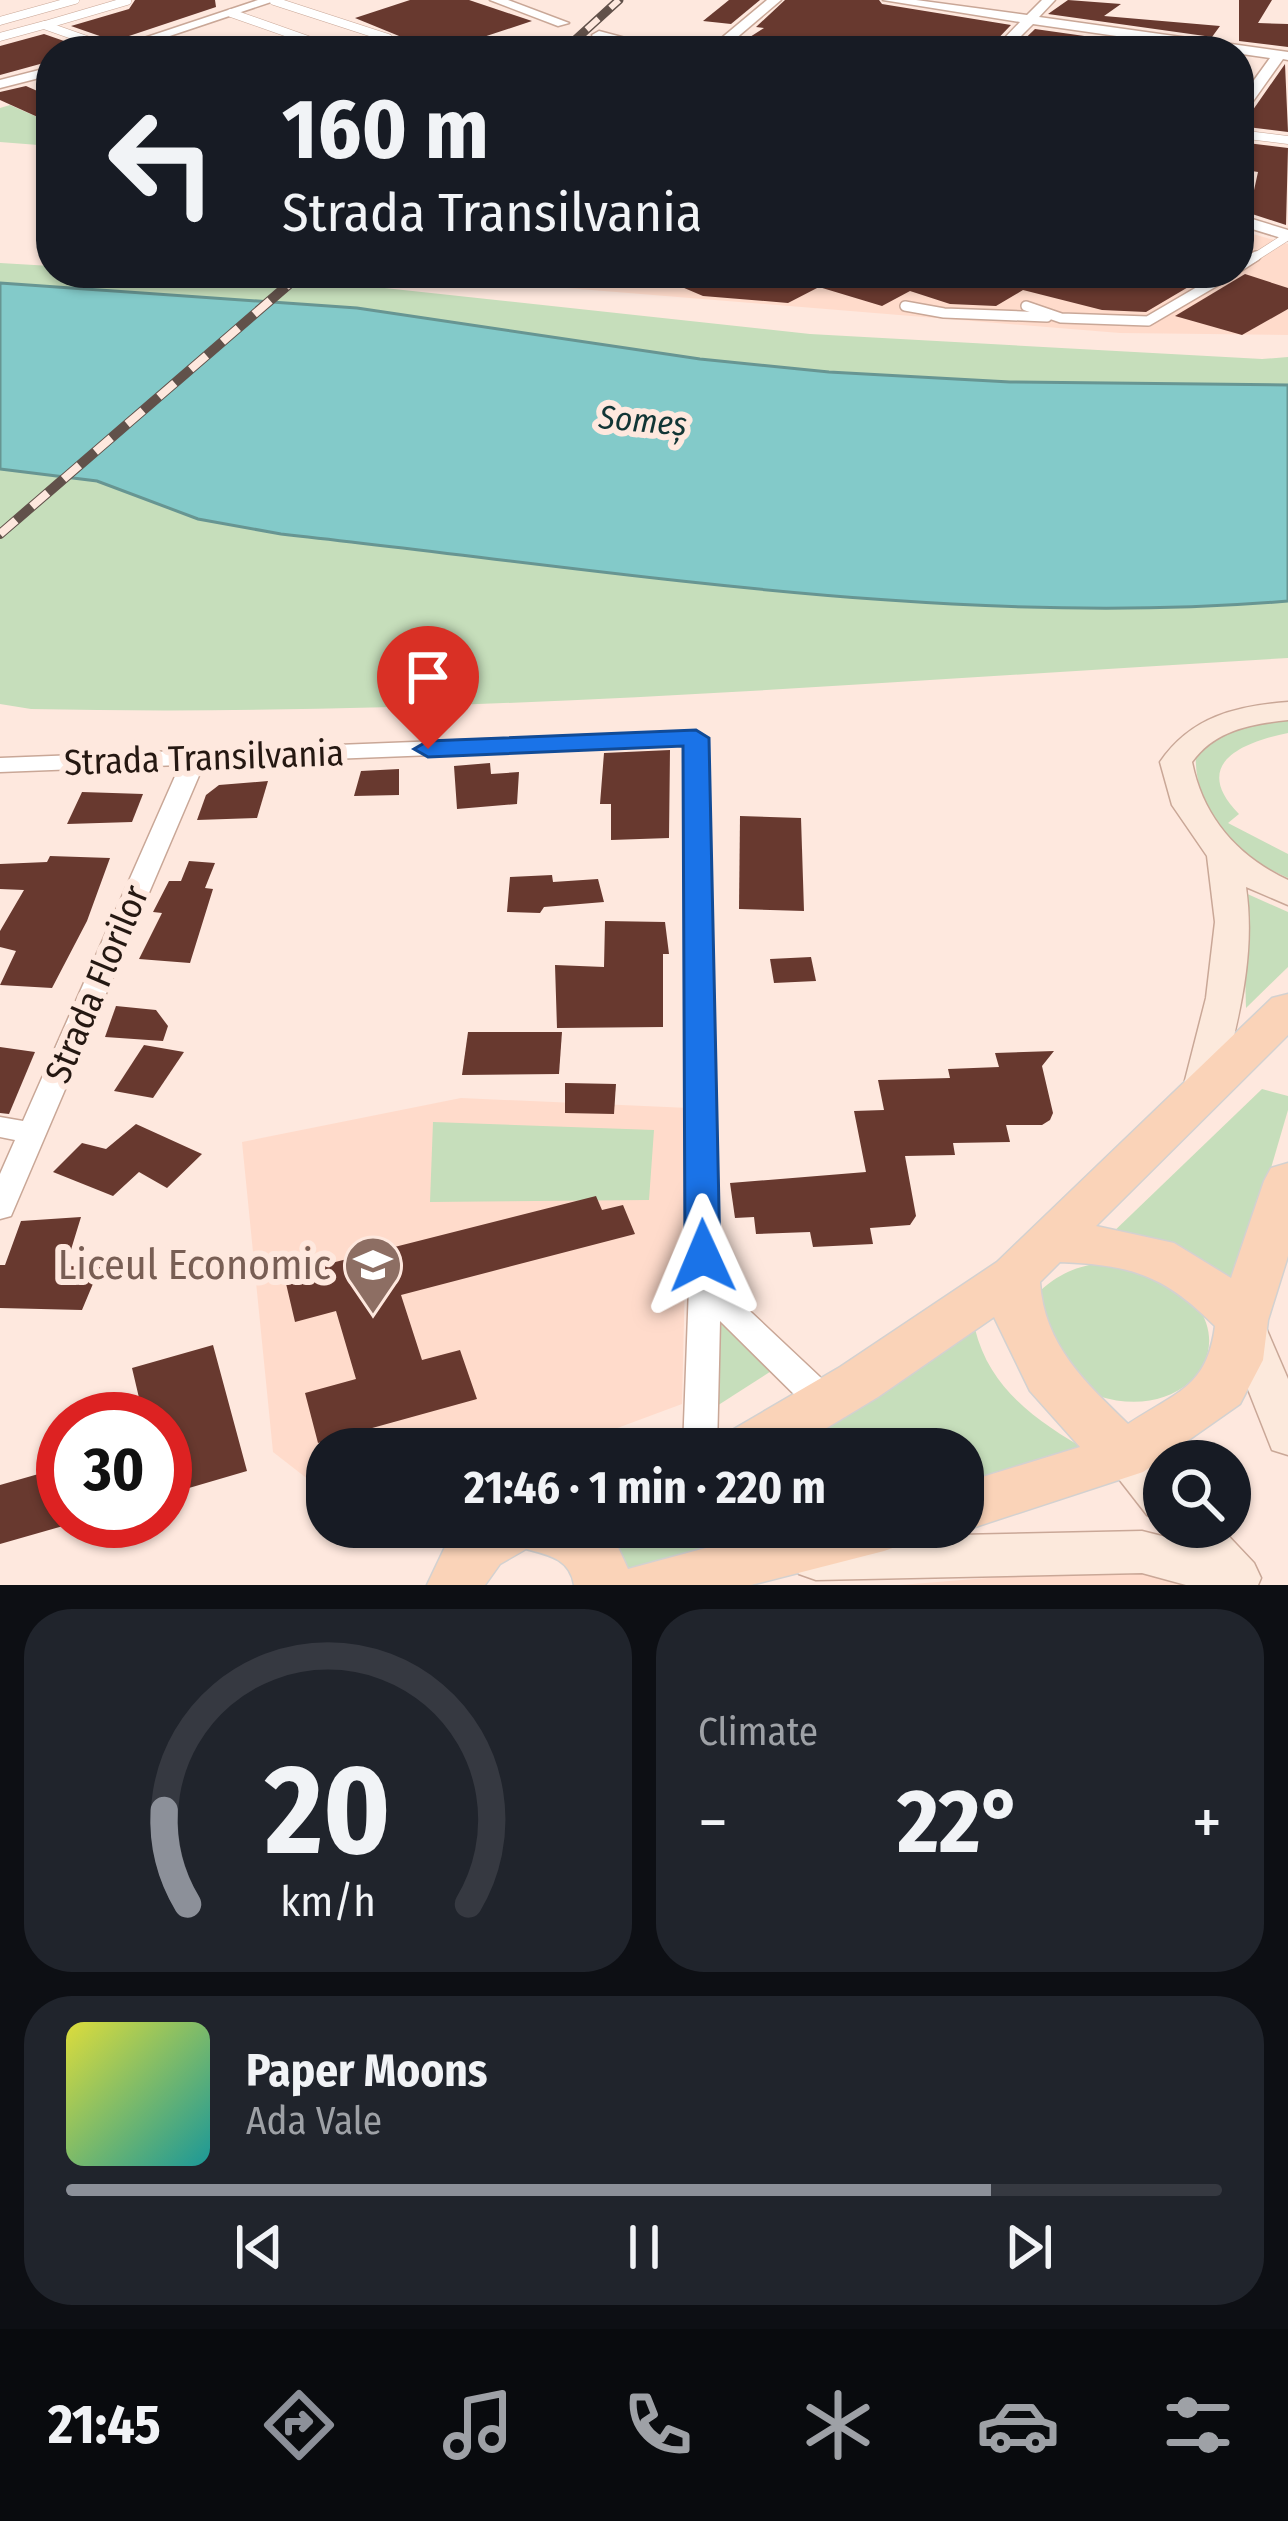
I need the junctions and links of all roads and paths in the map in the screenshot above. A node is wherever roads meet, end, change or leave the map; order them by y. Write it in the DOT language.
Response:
graph roads {
  1 [pos="75,0"];
  2 [pos="272,0"];
  3 [pos="496,0"];
  4 [pos="775,0"];
  5 [pos="889,0"];
  6 [pos="1049,0"];
  7 [pos="127,2"];
  8 [pos="231,13"];
  9 [pos="1030,20"];
  10 [pos="0,21"];
  11 [pos="562,23"];
  12 [pos="44,25"];
  13 [pos="599,34"];
  14 [pos="75,36"];
  15 [pos="158,36"];
  16 [pos="296,36"];
  17 [pos="382,36"];
  18 [pos="606,36"];
  19 [pos="731,36"];
  20 [pos="1014,36"];
  21 [pos="1143,36"];
  22 [pos="0,37"];
  23 [pos="1254,52"];
  24 [pos="1284,56"];
  25 [pos="36,77"];
  26 [pos="0,84"];
  27 [pos="1254,93"];
  28 [pos="1254,136"];
  29 [pos="1288,140"];
  30 [pos="1254,225"];
  31 [pos="1288,235"];
  32 [pos="1254,257"];
  33 [pos="1204,288"];
  34 [pos="905,306"];
  35 [pos="1025,306"];
  36 [pos="1060,318"];
  37 [pos="1288,710"];
  38 [pos="194,760"];
  39 [pos="0,765"];
  40 [pos="1223,854"];
  41 [pos="1288,894"];
  42 [pos="1288,1009"];
  43 [pos="1202,1088"];
  44 [pos="0,1127"];
  45 [pos="34,1134"];
  46 [pos="1288,1181"];
  47 [pos="0,1208"];
  48 [pos="1033,1260"];
  49 [pos="705,1287"];
  50 [pos="1242,1320"];
  51 [pos="824,1402"];
  52 [pos="1076,1406"];
  53 [pos="1178,1423"];
  54 [pos="701,1428"];
  55 [pos="781,1428"];
  56 [pos="1288,1436"];
  57 [pos="1124,1456"];
  58 [pos="1143,1477"];
  59 [pos="984,1500"];
  60 [pos="477,1548"];
  61 [pos="797,1548"];
  62 [pos="1209,1548"];
  63 [pos="731,1564"];
  64 [pos="451,1583"];
  65 [pos="650,1585"];
  66 [pos="1230,1585"];
  67 [pos="1243,1585"];
  1 -- 10 [label="lane"];
  2 -- 8 [label="street"];
  2 -- 17 [label="lane"];
  3 -- 11 [label="street"];
  4 -- 19 [label="street"];
  5 -- 9 [label="street"];
  6 -- 9 [label="street"];
  7 -- 12 [label="lane"];
  8 -- 15 [label="street"];
  8 -- 16 [label="lane"];
  9 -- 20 [label="street"];
  9 -- 21 [label="street"];
  12 -- 14 [label="lane"];
  12 -- 22 [label="lane"];
  13 -- 18 [label="street"];
  23 -- 24 [label="street"];
  24 -- 27 [label="street"];
  25 -- 26 [label="street"];
  28 -- 29 [label="lane"];
  30 -- 31 [label="street"];
  31 -- 32 [label="lane"];
  33 -- 36 [label="lane"];
  34 -- 36 [label="lane"];
  35 -- 36 [label="lane"];
  37 -- 40 [label="street"];
  38 -- 39 [label="street, Strada Transilvania"];
  38 -- 45 [label="street, Strada Florilor"];
  38 -- 49 [label="street, Strada Transilvania"];
  40 -- 41 [label="street"];
  40 -- 43 [label="street"];
  42 -- 43 [label="main road"];
  43 -- 48 [label="main road"];
  44 -- 45 [label="street"];
  45 -- 47 [label="street, Strada Florilor"];
  46 -- 50 [label="main road"];
  48 -- 50 [label="main road"];
  48 -- 51 [label="main road"];
  48 -- 52 [label="main road"];
  49 -- 51 [label="street"];
  49 -- 54 [label="street"];
  50 -- 53 [label="main road"];
  50 -- 56 [label="street"];
  51 -- 55 [label="main road"];
  52 -- 53 [label="main road"];
  52 -- 57 [label="main road"];
  53 -- 57 [label="main road"];
  57 -- 58 [label="street"];
  57 -- 59 [label="main road"];
  60 -- 64 [label="main road"];
  61 -- 63 [label="main road"];
  62 -- 67 [label="street"];
  63 -- 65 [label="main road"];
  63 -- 66 [label="street"];
}
